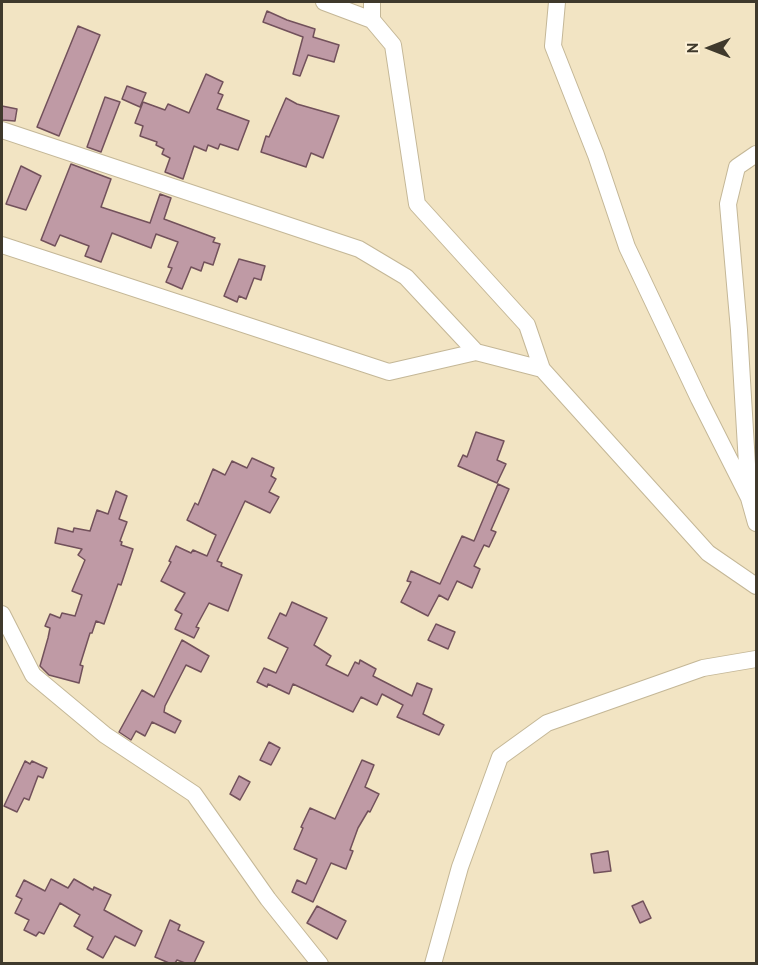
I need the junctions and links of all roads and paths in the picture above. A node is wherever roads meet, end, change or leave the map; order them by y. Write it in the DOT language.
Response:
graph roads {
  1 [pos="324,2"];
  2 [pos="372,2"];
  3 [pos="557,2"];
  4 [pos="372,20"];
  5 [pos="2,130"];
  6 [pos="756,154"];
  7 [pos="2,246"];
  8 [pos="476,352"];
  9 [pos="542,369"];
  10 [pos="749,498"];
  11 [pos="756,523"];
  12 [pos="756,586"];
  13 [pos="2,614"];
  14 [pos="756,659"];
  15 [pos="320,963"];
  16 [pos="433,963"];
  1 -- 4 [label="street"];
  2 -- 4 [label="street"];
  3 -- 10 [label="street"];
  4 -- 9 [label="street"];
  5 -- 8 [label="street"];
  6 -- 10 [label="street"];
  7 -- 8 [label="street"];
  8 -- 9 [label="street"];
  9 -- 12 [label="street"];
  10 -- 11 [label="street"];
  13 -- 15 [label="street"];
  14 -- 16 [label="street"];
}
